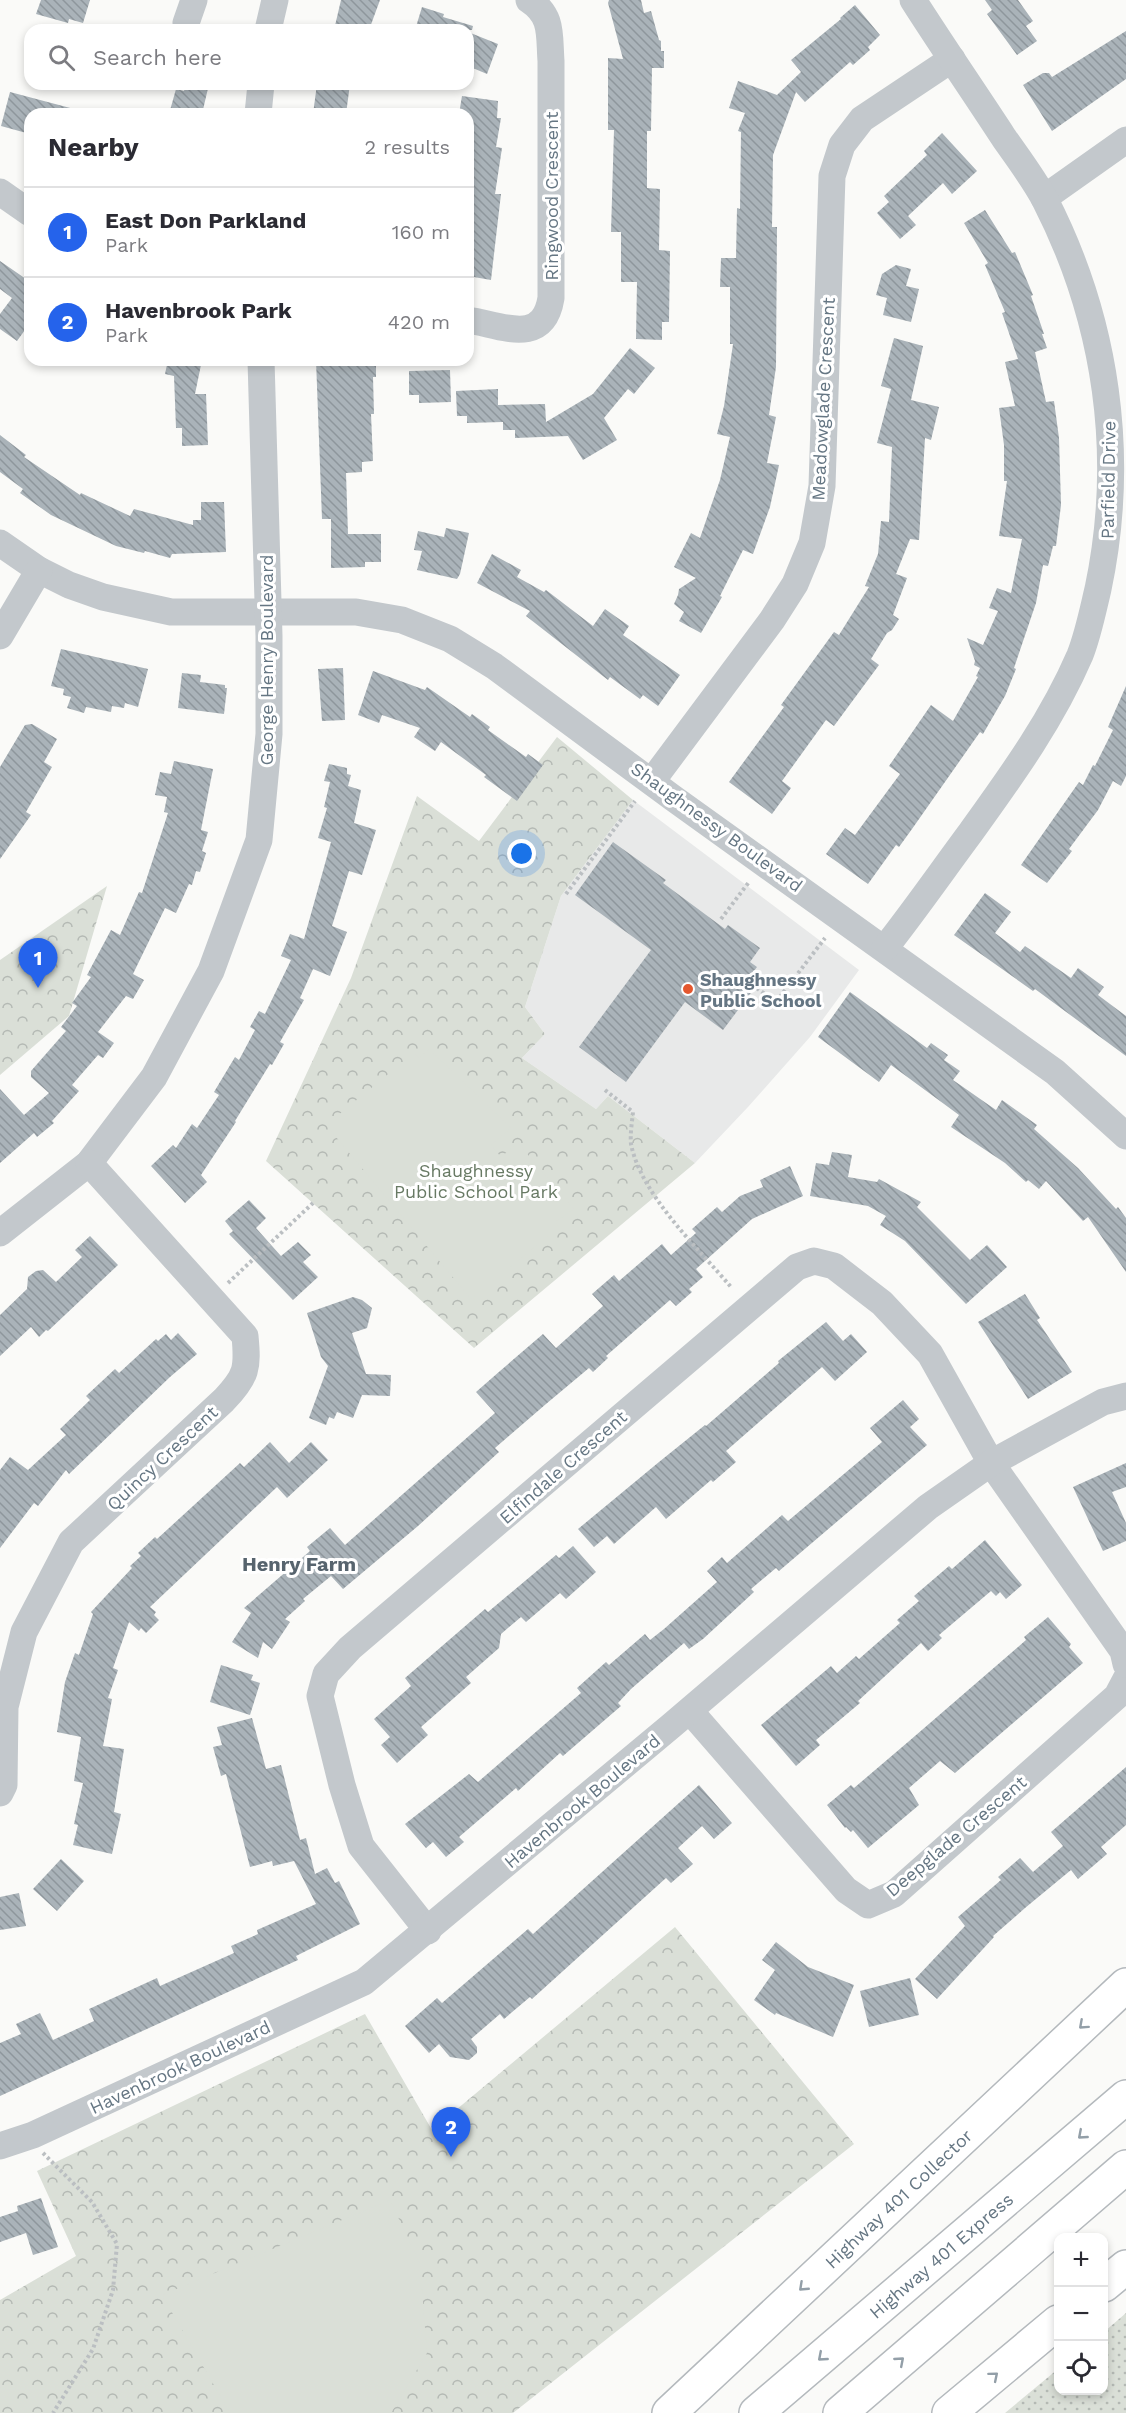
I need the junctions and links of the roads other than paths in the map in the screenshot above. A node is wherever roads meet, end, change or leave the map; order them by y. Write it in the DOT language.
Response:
graph roads {
  1 [pos="275,0"];
  2 [pos="529,0"];
  3 [pos="913,0"];
  4 [pos="269,24"];
  5 [pos="952,59"];
  6 [pos="260,90"];
  7 [pos="259,108"];
  8 [pos="1126,140"];
  9 [pos="0,192"];
  10 [pos="1044,198"];
  11 [pos="24,209"];
  12 [pos="474,321"];
  13 [pos="261,366"];
  14 [pos="0,543"];
  15 [pos="39,570"];
  16 [pos="268,613"];
  17 [pos="0,636"];
  18 [pos="643,791"];
  19 [pos="885,948"];
  20 [pos="1126,1136"];
  21 [pos="89,1163"];
  22 [pos="0,1233"];
  23 [pos="1126,1396"];
  24 [pos="991,1463"];
  25 [pos="1126,1664"];
  26 [pos="1126,1679"];
  27 [pos="690,1711"];
  28 [pos="0,1793"];
  29 [pos="428,1931"];
  30 [pos="1126,1985"];
  31 [pos="1126,2097"];
  32 [pos="0,2146"];
  33 [pos="1126,2167"];
  34 [pos="1126,2175"];
  35 [pos="1019,2260"];
  36 [pos="1126,2267"];
  37 [pos="1108,2282"];
  38 [pos="1054,2326"];
  39 [pos="669,2413"];
  40 [pos="756,2413"];
  41 [pos="840,2413"];
  42 [pos="948,2413"];
  1 -- 4 [label="street"];
  2 -- 12 [label="street, Ringwood Crescent"];
  3 -- 5 [label="street, Parfield Drive"];
  5 -- 10 [label="street, Parfield Drive"];
  5 -- 18 [label="street, Meadowglade Crescent"];
  6 -- 7 [label="street"];
  8 -- 10 [label="street"];
  9 -- 11 [label="street"];
  10 -- 19 [label="street, Parfield Drive"];
  13 -- 16 [label="street, George Henry Boulevard"];
  14 -- 15 [label="street, Shaughnessy Boulevard"];
  15 -- 16 [label="street, Shaughnessy Boulevard"];
  15 -- 17 [label="street"];
  16 -- 18 [label="street, Shaughnessy Boulevard"];
  16 -- 21 [label="street, George Henry Boulevard"];
  18 -- 19 [label="street, Shaughnessy Boulevard"];
  19 -- 20 [label="street, Shaughnessy Boulevard"];
  21 -- 22 [label="street, George Henry Boulevard"];
  21 -- 28 [label="street, Quincy Crescent"];
  23 -- 24 [label="street, Havenbrook Boulevard"];
  24 -- 25 [label="street"];
  24 -- 27 [label="street, Havenbrook Boulevard"];
  24 -- 29 [label="street, Elfindale Crescent"];
  26 -- 27 [label="street, Deepglade Crescent"];
  27 -- 29 [label="street, Havenbrook Boulevard"];
  29 -- 32 [label="street, Havenbrook Boulevard"];
  30 -- 39 [label="highway, Highway 401 Collector, one-way"];
  31 -- 40 [label="highway, Highway 401 Express, one-way"];
  33 -- 35 [label="highway"];
  34 -- 35 [label="highway"];
  41 -- 35 [label="highway, one-way"];
  36 -- 37 [label="highway"];
  42 -- 38 [label="highway, one-way"];
}
